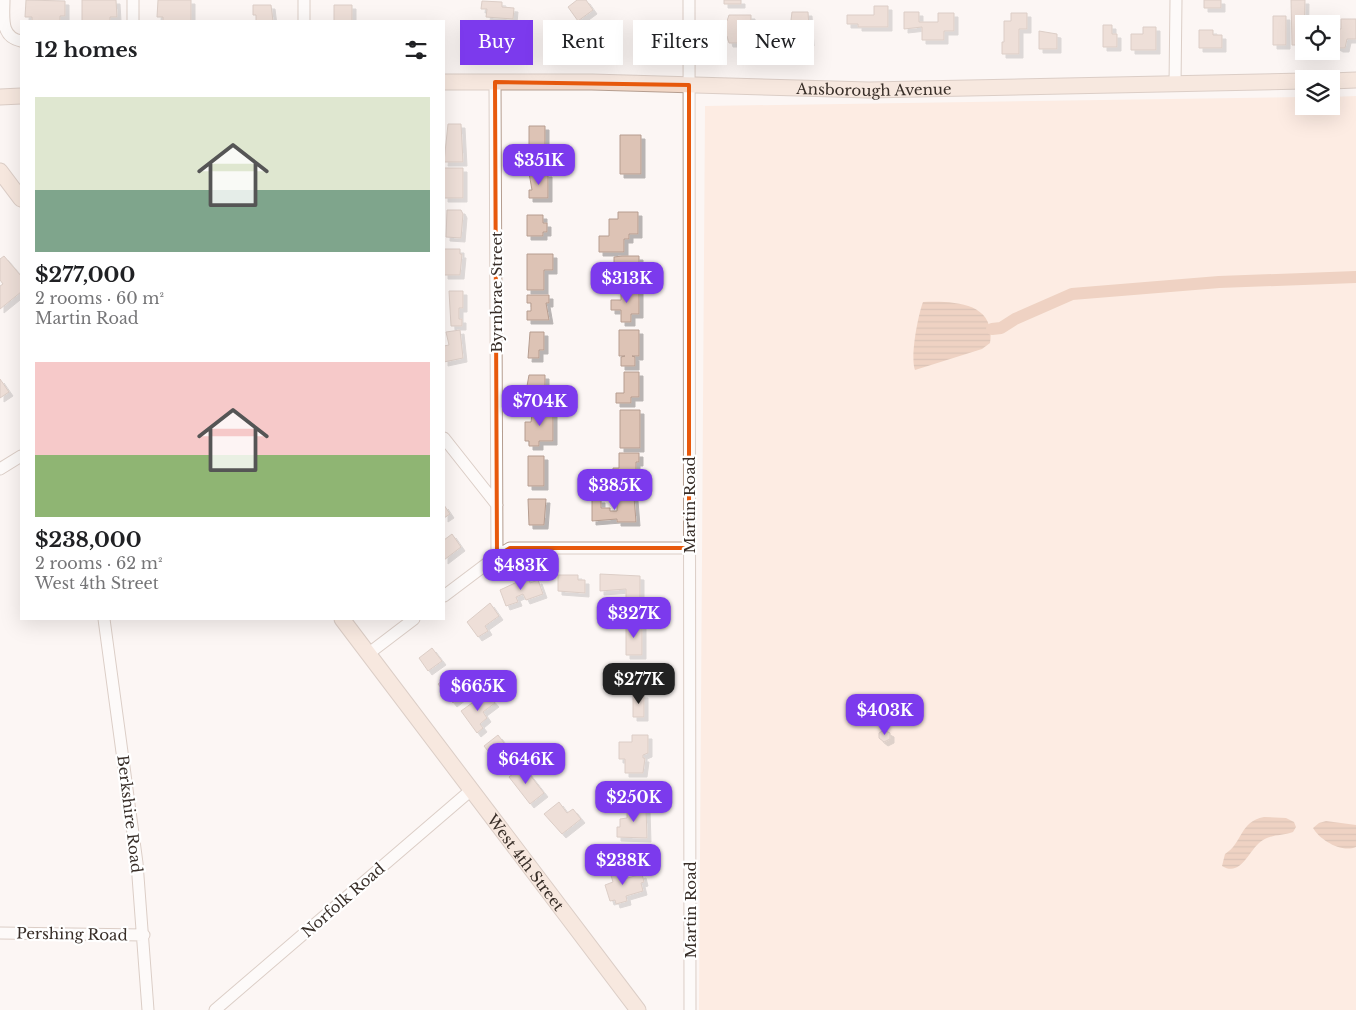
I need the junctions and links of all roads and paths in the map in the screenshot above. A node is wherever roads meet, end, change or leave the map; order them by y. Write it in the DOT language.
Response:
graph roads {
  1 [pos="4,0"];
  2 [pos="133,0"];
  3 [pos="304,0"];
  4 [pos="689,0"];
  5 [pos="1176,0"];
  6 [pos="133,20"];
  7 [pos="304,20"];
  8 [pos="20,41"];
  9 [pos="1356,80"];
  10 [pos="1340,81"];
  11 [pos="445,82"];
  12 [pos="495,82"];
  13 [pos="1295,82"];
  14 [pos="689,85"];
  15 [pos="1176,85"];
  16 [pos="20,96"];
  17 [pos="0,97"];
  18 [pos="0,171"];
  19 [pos="20,199"];
  20 [pos="445,439"];
  21 [pos="20,457"];
  22 [pos="0,469"];
  23 [pos="497,505"];
  24 [pos="689,548"];
  25 [pos="497,556"];
  26 [pos="445,595"];
  27 [pos="104,620"];
  28 [pos="343,620"];
  29 [pos="413,620"];
  30 [pos="368,654"];
  31 [pos="470,791"];
  32 [pos="0,933"];
  33 [pos="144,936"];
  34 [pos="148,1010"];
  35 [pos="215,1010"];
  36 [pos="638,1010"];
  37 [pos="690,1010"];
  1 -- 8 [label="street"];
  2 -- 6 [label="street"];
  3 -- 7 [label="street"];
  4 -- 14 [label="street, Martin Road"];
  5 -- 15 [label="street"];
  9 -- 10 [label="main road"];
  11 -- 12 [label="main road, Ansborough Avenue"];
  12 -- 14 [label="main road, Ansborough Avenue"];
  12 -- 23 [label="street, Byrnbrae Street"];
  13 -- 15 [label="main road, Ansborough Avenue"];
  14 -- 15 [label="main road, Ansborough Avenue"];
  14 -- 24 [label="street, Martin Road"];
  16 -- 17 [label="main road"];
  18 -- 19 [label="main road"];
  20 -- 23 [label="street"];
  21 -- 22 [label="street"];
  23 -- 25 [label="street, Byrnbrae Street"];
  24 -- 25 [label="street"];
  24 -- 37 [label="street, Martin Road"];
  25 -- 26 [label="street"];
  27 -- 33 [label="street, Berkshire Road"];
  28 -- 30 [label="main road, West 4th Street"];
  29 -- 30 [label="street"];
  30 -- 31 [label="main road, West 4th Street"];
  31 -- 35 [label="street, Norfolk Road"];
  31 -- 36 [label="main road, West 4th Street"];
  32 -- 33 [label="street, Pershing Road"];
  33 -- 34 [label="street, Berkshire Road"];
}
